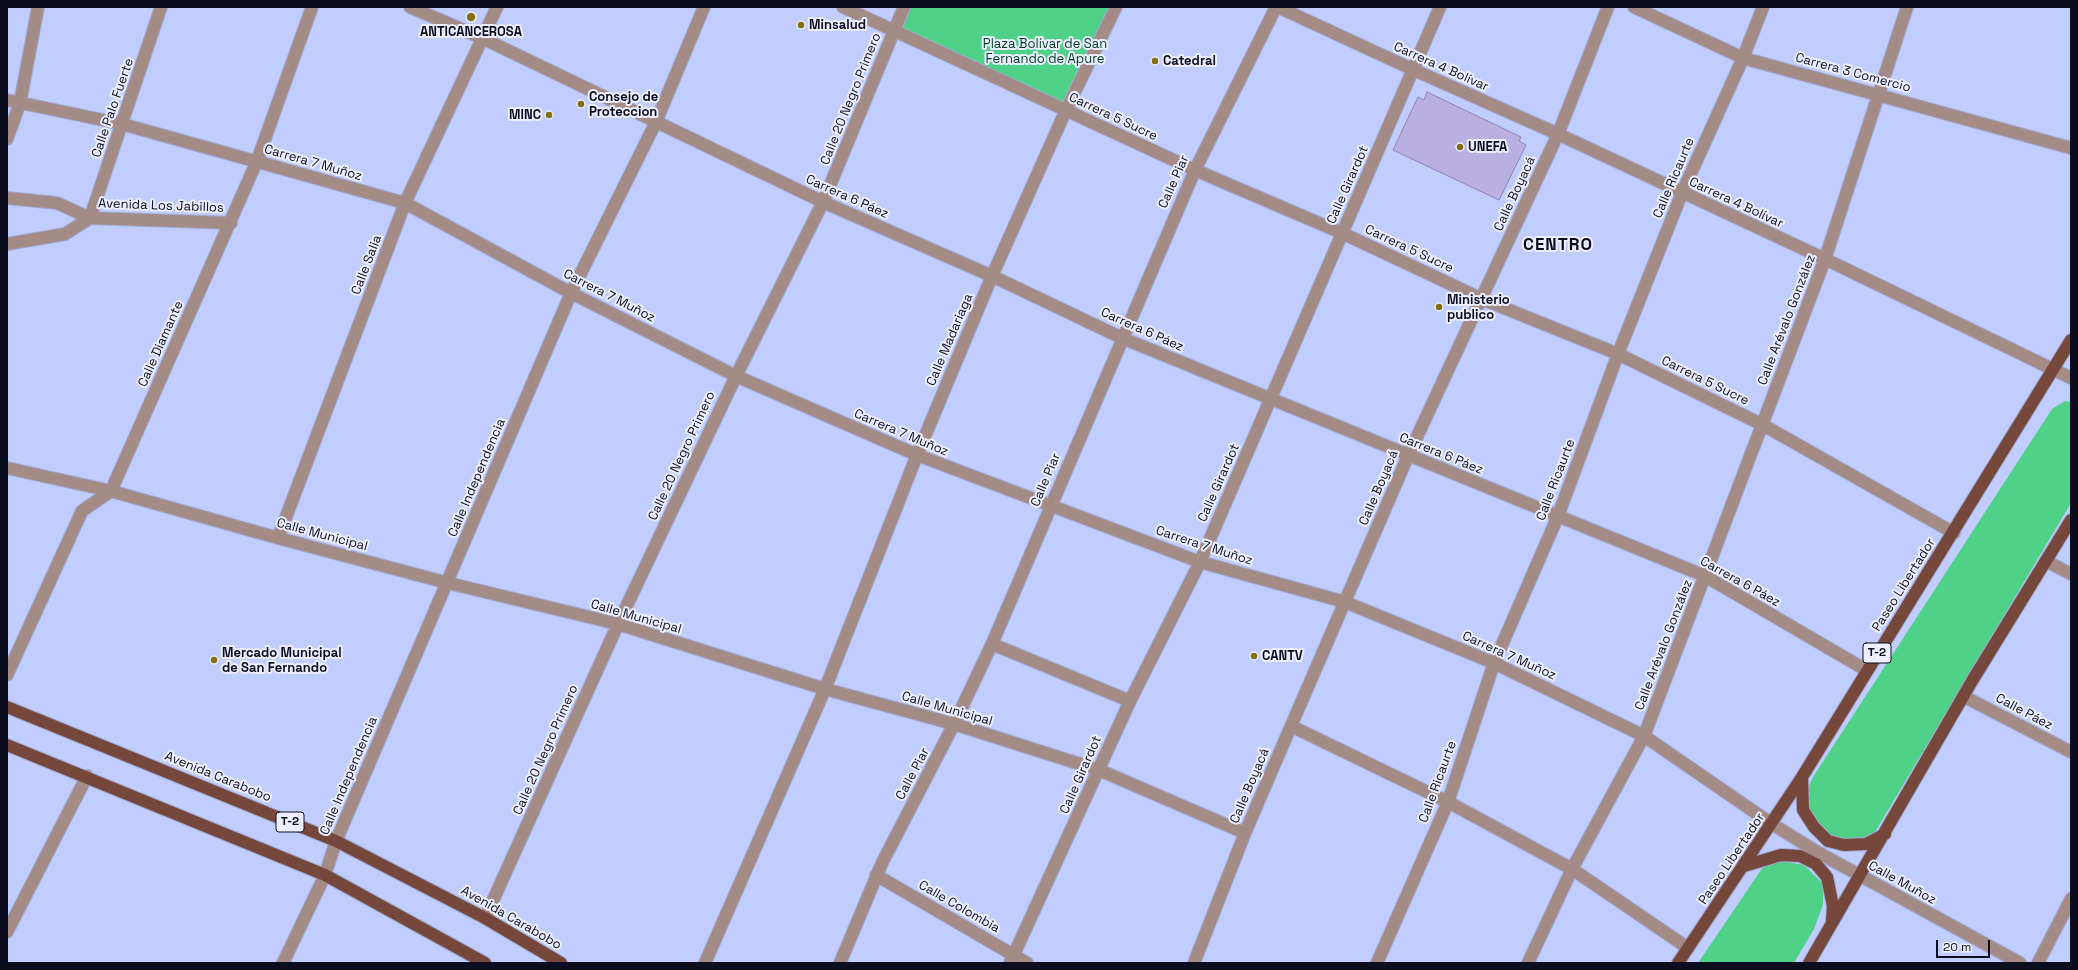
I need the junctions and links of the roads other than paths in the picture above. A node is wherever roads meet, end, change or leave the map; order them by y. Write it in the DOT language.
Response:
graph roads {
  1 [pos="38,7"];
  2 [pos="161,7"];
  3 [pos="312,7"];
  4 [pos="410,7"];
  5 [pos="497,7"];
  6 [pos="704,7"];
  7 [pos="843,7"];
  8 [pos="904,7"];
  9 [pos="1116,7"];
  10 [pos="1277,7"];
  11 [pos="1440,7"];
  12 [pos="1608,7"];
  13 [pos="1634,7"];
  14 [pos="1763,7"];
  15 [pos="1907,7"];
  16 [pos="894,29"];
  17 [pos="482,38"];
  18 [pos="1743,58"];
  19 [pos="1414,70"];
  20 [pos="1879,94"];
  21 [pos="7,100"];
  22 [pos="20,103"];
  23 [pos="1066,110"];
  24 [pos="656,122"];
  25 [pos="122,124"];
  26 [pos="1558,134"];
  27 [pos="7,139"];
  28 [pos="2071,148"];
  29 [pos="257,162"];
  30 [pos="1195,170"];
  31 [pos="1682,193"];
  32 [pos="7,198"];
  33 [pos="824,202"];
  34 [pos="405,203"];
  35 [pos="90,218"];
  36 [pos="231,223"];
  37 [pos="1342,234"];
  38 [pos="7,244"];
  39 [pos="1825,259"];
  40 [pos="992,276"];
  41 [pos="571,293"];
  42 [pos="1482,299"];
  43 [pos="1122,338"];
  44 [pos="2071,340"];
  45 [pos="1618,354"];
  46 [pos="2054,370"];
  47 [pos="736,376"];
  48 [pos="2071,378"];
  49 [pos="1270,400"];
  50 [pos="1763,425"];
  51 [pos="917,455"];
  52 [pos="1408,456"];
  53 [pos="7,468"];
  54 [pos="111,491"];
  55 [pos="1050,507"];
  56 [pos="1558,516"];
  57 [pos="2071,520"];
  58 [pos="1954,533"];
  59 [pos="278,538"];
  60 [pos="2046,561"];
  61 [pos="1200,562"];
  62 [pos="2071,574"];
  63 [pos="1705,576"];
  64 [pos="448,583"];
  65 [pos="1345,602"];
  66 [pos="618,624"];
  67 [pos="992,644"];
  68 [pos="1494,663"];
  69 [pos="1866,670"];
  70 [pos="7,675"];
  71 [pos="825,689"];
  72 [pos="1963,696"];
  73 [pos="1130,701"];
  74 [pos="7,707"];
  75 [pos="954,724"];
  76 [pos="1291,726"];
  77 [pos="1644,736"];
  78 [pos="7,745"];
  79 [pos="2071,752"];
  80 [pos="1099,770"];
  81 [pos="87,776"];
  82 [pos="1802,777"];
  83 [pos="1448,802"];
  84 [pos="1772,824"];
  85 [pos="1245,833"];
  86 [pos="1885,833"];
  87 [pos="336,841"];
  88 [pos="1744,866"];
  89 [pos="1572,869"];
  90 [pos="876,875"];
  91 [pos="325,876"];
  92 [pos="1860,876"];
  93 [pos="2071,898"];
  94 [pos="486,918"];
  95 [pos="1832,924"];
  96 [pos="7,932"];
  97 [pos="1688,948"];
  98 [pos="1012,959"];
  99 [pos="483,962"];
  100 [pos="283,963"];
  101 [pos="561,963"];
  102 [pos="705,963"];
  103 [pos="840,963"];
  104 [pos="1027,963"];
  105 [pos="1194,963"];
  106 [pos="1377,963"];
  107 [pos="1528,963"];
  108 [pos="1678,963"];
  109 [pos="1809,963"];
  110 [pos="2020,963"];
  111 [pos="2038,963"];
  1 -- 22 [label="street"];
  2 -- 25 [label="street, Calle Palo Fuerte"];
  3 -- 29 [label="street, Calle Diamante"];
  4 -- 17 [label="street, Carrera 6 Páez"];
  5 -- 17 [label="street, Calle Salia"];
  6 -- 24 [label="street, Calle Independencia"];
  7 -- 16 [label="street, Carrera 5 Sucre"];
  8 -- 16 [label="street, Calle 20 Negro Primero"];
  9 -- 23 [label="street, Calle Madariaga"];
  10 -- 19 [label="street, Carrera 4 Bolívar"];
  10 -- 30 [label="street, Calle Piar"];
  11 -- 19 [label="street, Calle Girardot"];
  12 -- 26 [label="street, Calle Boyacá"];
  13 -- 18 [label="street, Carrera 3 Comercio"];
  14 -- 18 [label="street, Calle Ricaurte"];
  15 -- 20 [label="street, Calle Arévalo González"];
  16 -- 23 [label="street, Carrera 5 Sucre"];
  16 -- 33 [label="street, Calle 20 Negro Primero"];
  17 -- 24 [label="street, Carrera 6 Páez"];
  17 -- 34 [label="street, Calle Salia"];
  18 -- 20 [label="street, Carrera 3 Comercio"];
  18 -- 31 [label="street, Calle Ricaurte"];
  19 -- 26 [label="street, Carrera 4 Bolívar"];
  19 -- 37 [label="street, Calle Girardot"];
  20 -- 28 [label="street, Carrera 3 Comercio"];
  20 -- 39 [label="street, Calle Arévalo González"];
  21 -- 22 [label="street, Carrera 7 Muñoz"];
  22 -- 25 [label="street, Carrera 7 Muñoz"];
  22 -- 27 [label="street"];
  23 -- 30 [label="street, Carrera 5 Sucre"];
  23 -- 40 [label="street, Calle Madariaga"];
  24 -- 33 [label="street, Carrera 6 Páez"];
  24 -- 41 [label="street, Calle Independencia"];
  25 -- 29 [label="street, Carrera 7 Muñoz"];
  25 -- 35 [label="street, Calle Palo Fuerte"];
  26 -- 31 [label="street, Carrera 4 Bolívar"];
  26 -- 42 [label="street, Calle Boyacá"];
  29 -- 34 [label="street, Carrera 7 Muñoz"];
  29 -- 36 [label="street, Calle Diamante"];
  30 -- 37 [label="street, Carrera 5 Sucre"];
  30 -- 43 [label="street, Calle Piar"];
  31 -- 39 [label="street, Carrera 4 Bolívar"];
  31 -- 45 [label="street, Calle Ricaurte"];
  32 -- 35 [label="street, Avenida Los Jabillos"];
  33 -- 40 [label="street, Carrera 6 Páez"];
  33 -- 47 [label="street, Calle 20 Negro Primero"];
  34 -- 41 [label="street, Carrera 7 Muñoz"];
  34 -- 59 [label="street, Calle Salia"];
  35 -- 36 [label="street, Avenida Los Jabillos"];
  35 -- 38 [label="street, Avenida Los Jabillos"];
  36 -- 54 [label="street, Calle Diamante"];
  37 -- 42 [label="street, Carrera 5 Sucre"];
  37 -- 49 [label="street, Calle Girardot"];
  39 -- 46 [label="street, Carrera 4 Bolívar"];
  39 -- 50 [label="street, Calle Arévalo González"];
  40 -- 43 [label="street, Carrera 6 Páez"];
  40 -- 51 [label="street, Calle Madariaga"];
  41 -- 47 [label="street, Carrera 7 Muñoz"];
  41 -- 64 [label="street, Calle Independencia"];
  42 -- 45 [label="street, Carrera 5 Sucre"];
  42 -- 52 [label="street, Calle Boyacá"];
  43 -- 49 [label="street, Carrera 6 Páez"];
  43 -- 55 [label="street, Calle Piar"];
  44 -- 46 [label="highway, Paseo Libertador / T-2"];
  45 -- 50 [label="street, Carrera 5 Sucre"];
  45 -- 56 [label="street, Calle Ricaurte"];
  46 -- 48 [label="street, Carrera 4 Bolívar"];
  46 -- 58 [label="highway, Paseo Libertador / T-2"];
  47 -- 51 [label="street, Carrera 7 Muñoz"];
  47 -- 66 [label="street, Calle 20 Negro Primero"];
  49 -- 52 [label="street, Carrera 6 Páez"];
  49 -- 61 [label="street, Calle Girardot"];
  50 -- 58 [label="street, Carrera 5 Sucre"];
  50 -- 63 [label="street, Calle Arévalo González"];
  51 -- 55 [label="street, Carrera 7 Muñoz"];
  51 -- 71 [label="street, Calle Madariaga"];
  52 -- 56 [label="street, Carrera 6 Páez"];
  52 -- 65 [label="street, Calle Boyacá"];
  53 -- 54 [label="street, Calle Municipal"];
  54 -- 59 [label="street, Calle Municipal"];
  54 -- 70 [label="street"];
  55 -- 61 [label="street, Carrera 7 Muñoz"];
  55 -- 67 [label="street, Calle Piar"];
  56 -- 63 [label="street, Carrera 6 Páez"];
  56 -- 68 [label="street, Calle Ricaurte"];
  57 -- 60 [label="highway"];
  58 -- 69 [label="highway, Paseo Libertador / T-2"];
  59 -- 64 [label="street, Calle Municipal"];
  60 -- 62 [label="street"];
  60 -- 72 [label="highway"];
  61 -- 65 [label="street, Carrera 7 Muñoz"];
  61 -- 73 [label="street, Calle Girardot"];
  63 -- 69 [label="street, Carrera 6 Páez"];
  63 -- 77 [label="street, Calle Arévalo González"];
  64 -- 66 [label="street, Calle Municipal"];
  64 -- 87 [label="street, Calle Independencia"];
  65 -- 68 [label="street, Carrera 7 Muñoz"];
  65 -- 76 [label="street, Calle Boyacá"];
  66 -- 71 [label="street, Calle Municipal"];
  66 -- 94 [label="street, Calle 20 Negro Primero"];
  67 -- 73 [label="street"];
  67 -- 75 [label="street, Calle Piar"];
  68 -- 77 [label="street, Carrera 7 Muñoz"];
  68 -- 83 [label="street, Calle Ricaurte"];
  69 -- 82 [label="highway, Paseo Libertador / T-2"];
  71 -- 75 [label="street, Calle Municipal"];
  71 -- 102 [label="street, Calle Madariaga"];
  72 -- 79 [label="street, Calle Páez"];
  72 -- 86 [label="highway"];
  73 -- 80 [label="street, Calle Girardot"];
  74 -- 87 [label="highway, Avenida Carabobo / T-2"];
  75 -- 80 [label="street, Calle Municipal"];
  75 -- 90 [label="street, Calle Piar"];
  76 -- 83 [label="street"];
  76 -- 85 [label="street, Calle Boyacá"];
  77 -- 84 [label="street, Carrera 7 Muñoz"];
  77 -- 89 [label="street, Calle Arévalo González"];
  78 -- 81 [label="highway"];
  80 -- 85 [label="street, Calle Municipal"];
  80 -- 98 [label="street, Calle Girardot"];
  81 -- 91 [label="highway"];
  81 -- 96 [label="street"];
  82 -- 84 [label="highway, Paseo Libertador / T-2"];
  82 -- 86 [label="highway"];
  83 -- 89 [label="street"];
  83 -- 106 [label="street, Calle Ricaurte"];
  84 -- 88 [label="highway, Paseo Libertador / T-2"];
  84 -- 92 [label="street, Calle Muñoz"];
  85 -- 105 [label="street, Calle Boyacá"];
  86 -- 92 [label="highway"];
  87 -- 91 [label="street, Calle Independencia"];
  87 -- 94 [label="highway, Avenida Carabobo / T-2"];
  88 -- 95 [label="highway"];
  88 -- 97 [label="highway, Paseo Libertador / T-2"];
  89 -- 97 [label="street"];
  89 -- 107 [label="street, Calle Arévalo González"];
  90 -- 98 [label="street, Calle Colombia"];
  90 -- 103 [label="street, Calle Piar"];
  91 -- 99 [label="highway"];
  91 -- 100 [label="street, Calle Independencia"];
  92 -- 95 [label="highway"];
  92 -- 110 [label="street, Calle Muñoz"];
  93 -- 111 [label="street"];
  94 -- 101 [label="highway, Avenida Carabobo / T-2"];
  95 -- 109 [label="highway"];
  97 -- 108 [label="highway, Paseo Libertador / T-2"];
  98 -- 104 [label="street, Calle Colombia"];
}
